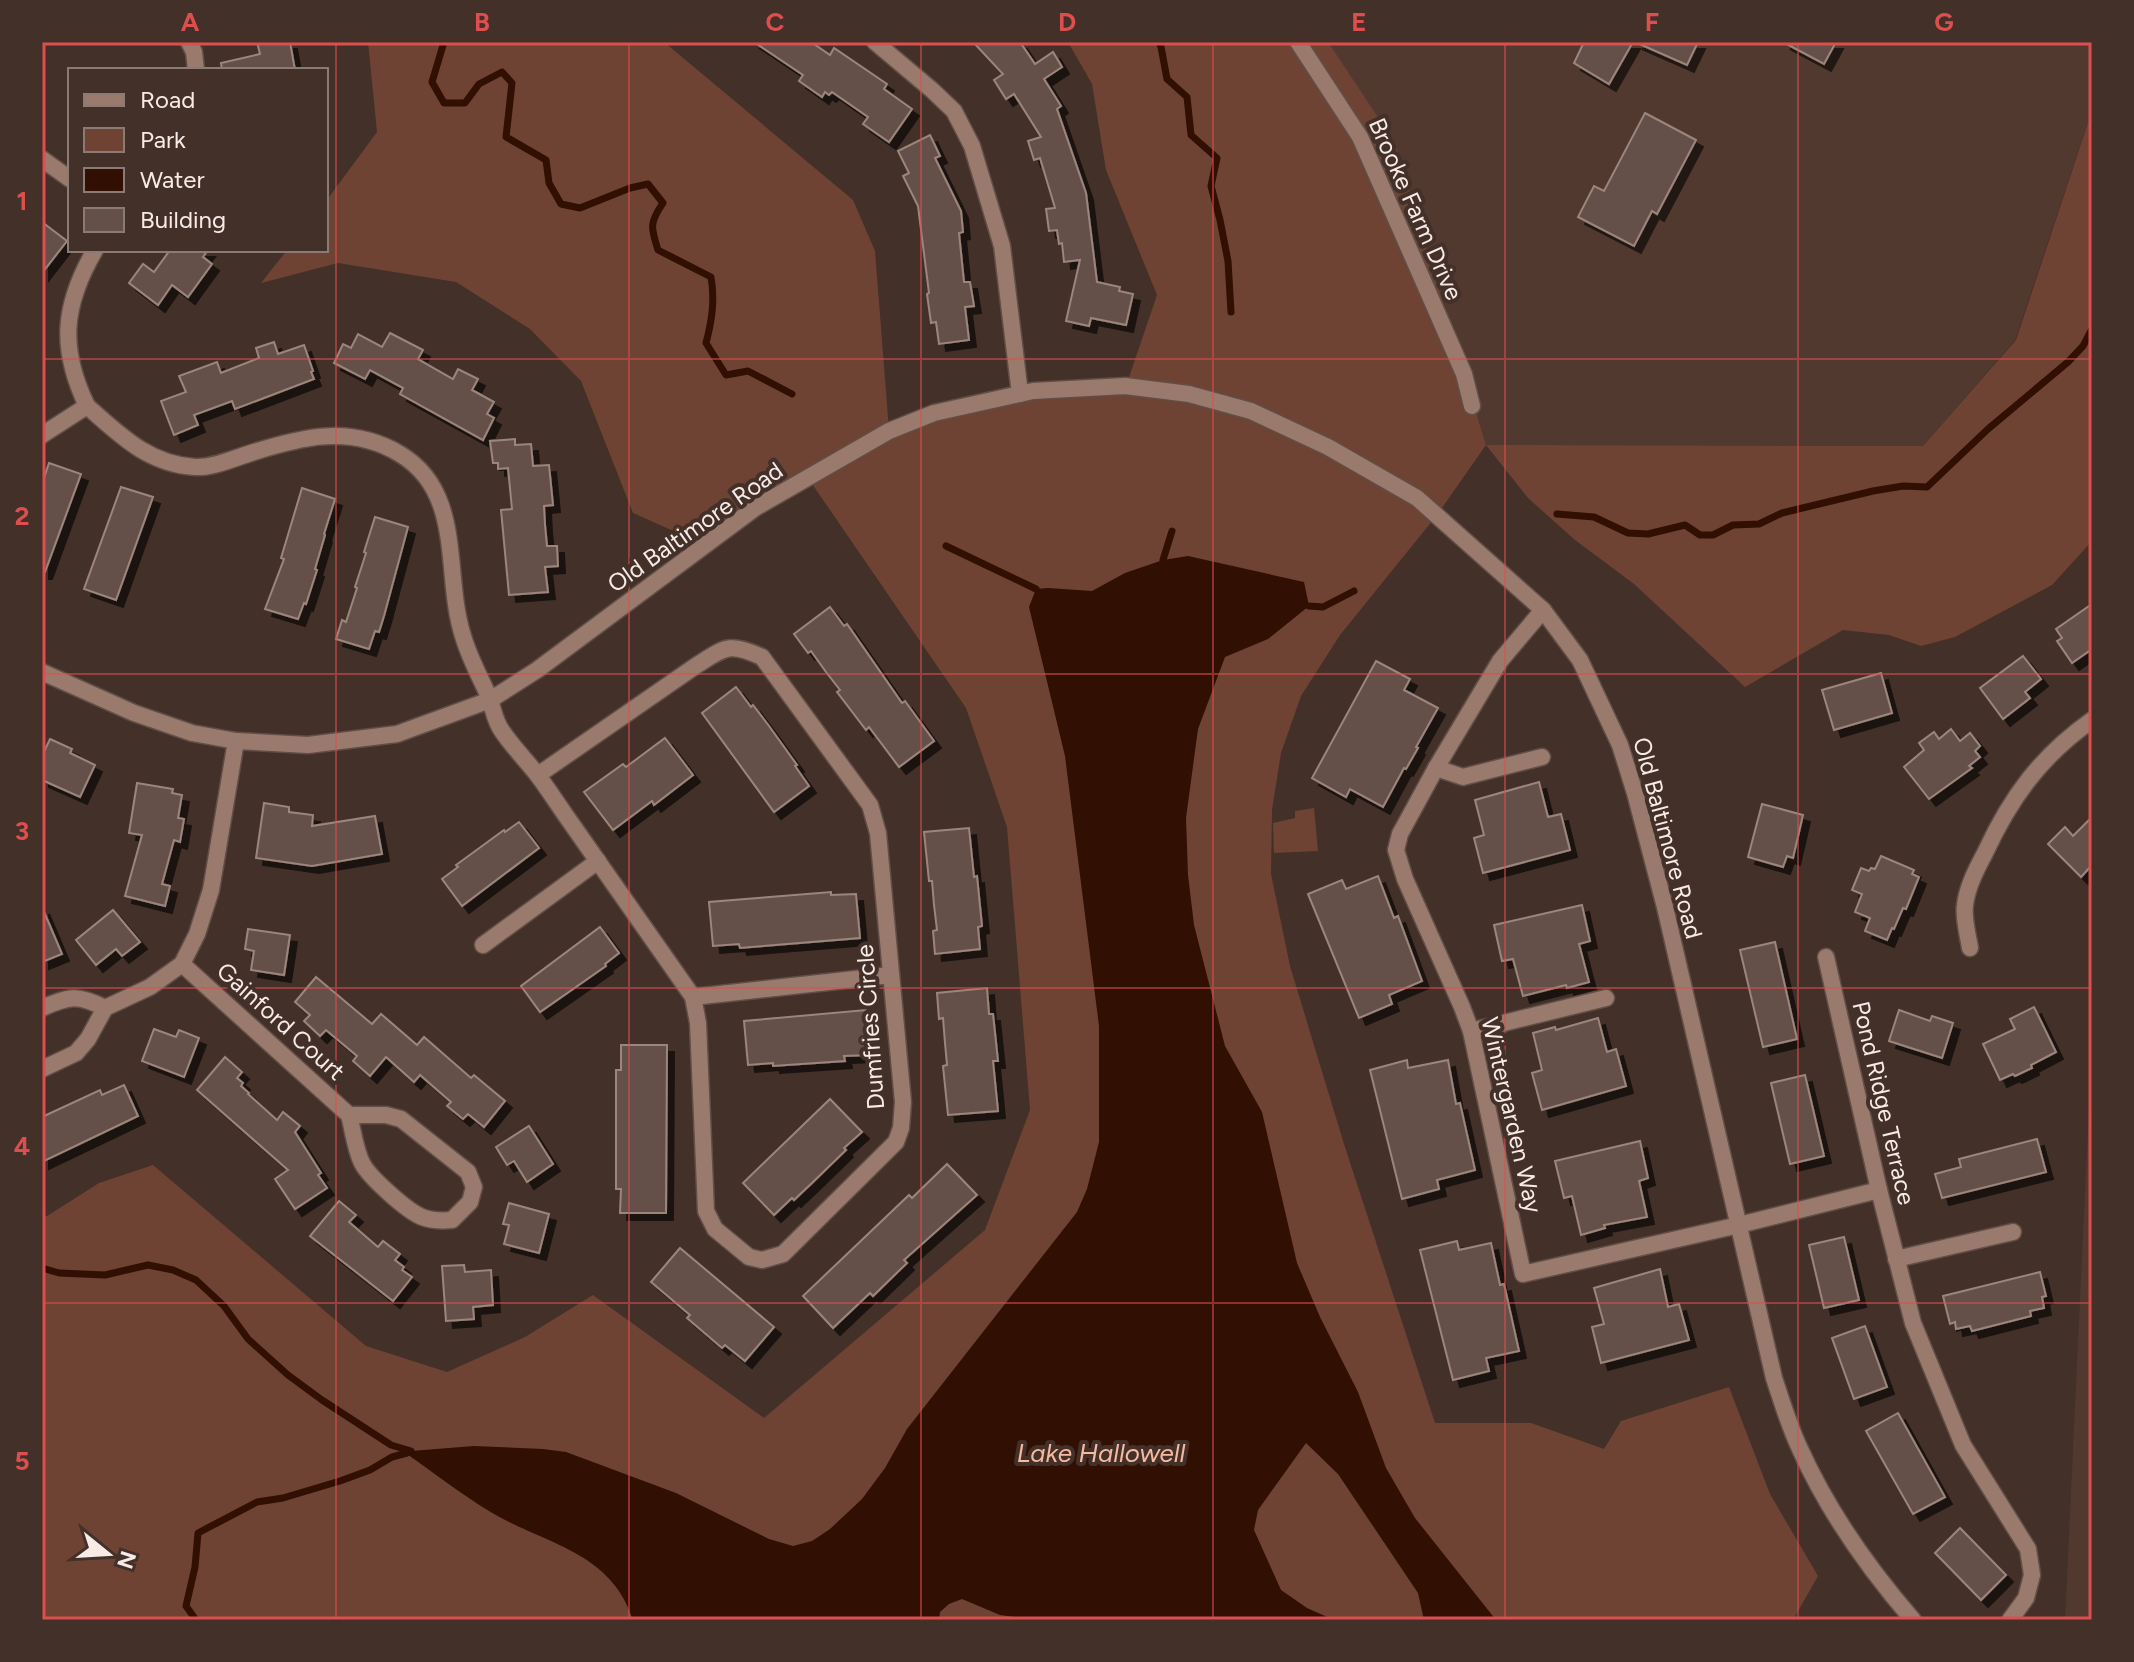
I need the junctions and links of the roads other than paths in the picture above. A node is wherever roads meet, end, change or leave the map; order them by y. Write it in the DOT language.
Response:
graph roads {
  1 [pos="189,42"];
  2 [pos="875,42"];
  3 [pos="1298,42"];
  4 [pos="196,68"];
  5 [pos="42,159"];
  6 [pos="68,178"];
  7 [pos="94,252"];
  8 [pos="1020,394"];
  9 [pos="87,406"];
  10 [pos="1472,406"];
  11 [pos="42,435"];
  12 [pos="1543,610"];
  13 [pos="42,672"];
  14 [pos="490,700"];
  15 [pos="2092,720"];
  16 [pos="236,741"];
  17 [pos="1542,757"];
  18 [pos="1436,768"];
  19 [pos="538,775"];
  20 [pos="598,861"];
  21 [pos="483,945"];
  22 [pos="1970,948"];
  23 [pos="1826,957"];
  24 [pos="182,964"];
  25 [pos="891,975"];
  26 [pos="693,997"];
  27 [pos="1606,998"];
  28 [pos="42,1008"];
  29 [pos="105,1008"];
  30 [pos="1471,1031"];
  31 [pos="42,1069"];
  32 [pos="349,1115"];
  33 [pos="1879,1190"];
  34 [pos="1739,1225"];
  35 [pos="2013,1232"];
  36 [pos="1896,1259"];
  37 [pos="1913,1620"];
  38 [pos="2010,1620"];
  1 -- 4 [label="street"];
  2 -- 8 [label="street"];
  3 -- 10 [label="street, Brooke Farm Drive"];
  5 -- 6 [label="street"];
  7 -- 9 [label="street"];
  8 -- 12 [label="street, Old Baltimore Road"];
  8 -- 14 [label="street, Old Baltimore Road"];
  9 -- 11 [label="street"];
  9 -- 14 [label="street, Dumfries Circle"];
  12 -- 18 [label="street, Wintergarden Way"];
  12 -- 34 [label="street, Old Baltimore Road"];
  13 -- 16 [label="street, Old Baltimore Road"];
  14 -- 16 [label="street, Old Baltimore Road"];
  14 -- 19 [label="street, Dumfries Circle"];
  15 -- 22 [label="street"];
  16 -- 24 [label="street"];
  17 -- 18 [label="street"];
  18 -- 30 [label="street, Wintergarden Way"];
  19 -- 20 [label="street, Dumfries Circle"];
  19 -- 25 [label="street, Dumfries Circle"];
  20 -- 21 [label="street"];
  20 -- 26 [label="street, Dumfries Circle"];
  23 -- 33 [label="street, Pond Ridge Terrace"];
  24 -- 29 [label="street"];
  24 -- 32 [label="street, Gainford Court"];
  25 -- 26 [label="street"];
  25 -- 26 [label="street, Dumfries Circle"];
  27 -- 30 [label="street"];
  28 -- 29 [label="street"];
  29 -- 31 [label="street"];
  30 -- 34 [label="street, Wintergarden Way"];
  32 -- 32 [label="street, Gainford Court"];
  33 -- 34 [label="street"];
  33 -- 36 [label="street, Pond Ridge Terrace"];
  34 -- 37 [label="street, Old Baltimore Road"];
  35 -- 36 [label="street"];
  36 -- 38 [label="street, Pond Ridge Terrace"];
}
